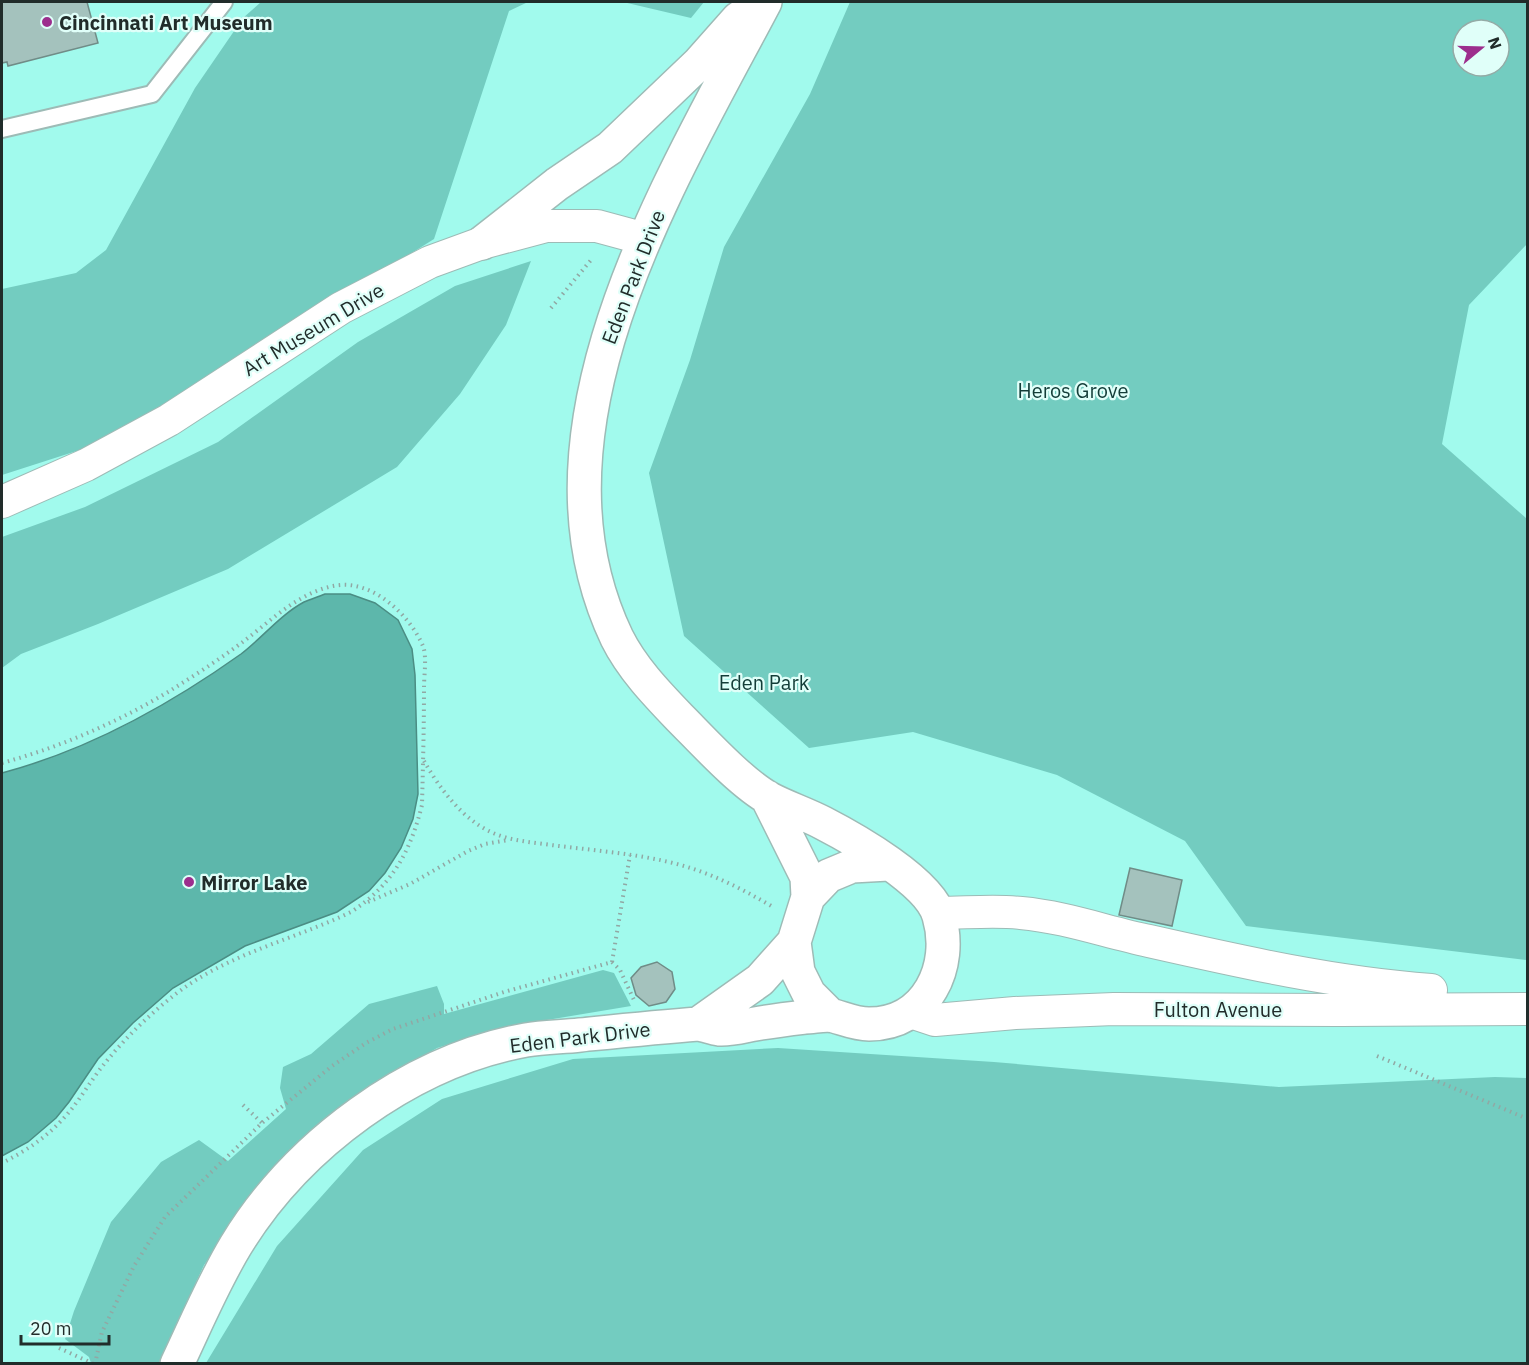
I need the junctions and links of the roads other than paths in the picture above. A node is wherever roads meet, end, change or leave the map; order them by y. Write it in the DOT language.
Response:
graph roads {
  1 [pos="224,2"];
  2 [pos="764,2"];
  3 [pos="2,129"];
  4 [pos="645,239"];
  5 [pos="482,243"];
  6 [pos="2,502"];
  7 [pos="767,797"];
  8 [pos="888,864"];
  9 [pos="808,897"];
  10 [pos="939,913"];
  11 [pos="794,942"];
  12 [pos="1527,997"];
  13 [pos="1527,1009"];
  14 [pos="911,1012"];
  15 [pos="830,1015"];
  16 [pos="698,1024"];
  17 [pos="177,1364"];
  1 -- 3 [label="lane"];
  2 -- 4 [label="street, Eden Park Drive"];
  2 -- 5 [label="street"];
  4 -- 5 [label="street, Art Museum Drive"];
  4 -- 7 [label="street, Eden Park Drive"];
  5 -- 6 [label="street, Art Museum Drive"];
  7 -- 8 [label="street, Eden Park Drive"];
  7 -- 9 [label="street, Eden Park Drive"];
  8 -- 9 [label="street, Eden Park Drive"];
  8 -- 10 [label="street, Eden Park Drive"];
  9 -- 11 [label="street, Eden Park Drive"];
  10 -- 12 [label="street, Fulton Avenue"];
  10 -- 14 [label="street, Eden Park Drive"];
  11 -- 15 [label="street, Eden Park Drive"];
  11 -- 16 [label="street, Eden Park Drive"];
  13 -- 14 [label="street, Fulton Avenue"];
  14 -- 15 [label="street, Eden Park Drive"];
  15 -- 16 [label="street, Eden Park Drive"];
  16 -- 17 [label="street, Eden Park Drive"];
}
